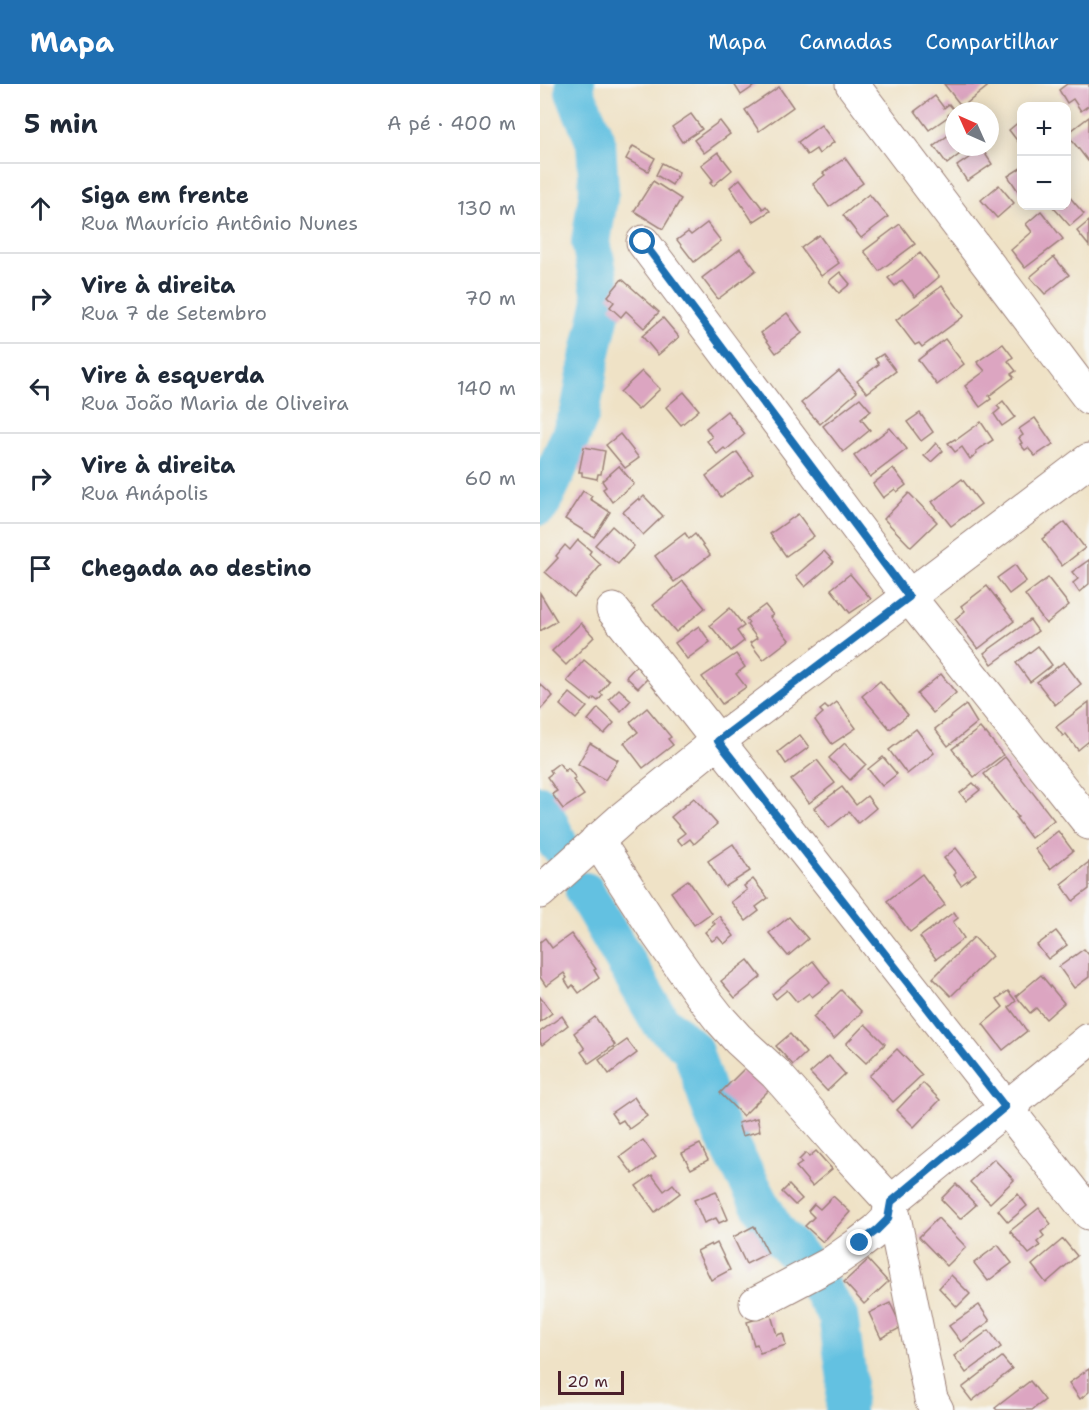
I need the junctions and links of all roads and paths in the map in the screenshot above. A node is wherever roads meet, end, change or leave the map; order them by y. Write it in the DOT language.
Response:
graph roads {
  1 [pos="865,89"];
  2 [pos="643,242"];
  3 [pos="1089,398"];
  4 [pos="1089,460"];
  5 [pos="909,597"];
  6 [pos="614,610"];
  7 [pos="718,741"];
  8 [pos="1089,823"];
  9 [pos="597,840"];
  10 [pos="540,892"];
  11 [pos="1089,1040"];
  12 [pos="1005,1107"];
  13 [pos="891,1202"];
  14 [pos="1089,1213"];
  15 [pos="756,1304"];
  16 [pos="937,1410"];
  1 -- 3 [label="street"];
  2 -- 5 [label="street"];
  4 -- 5 [label="street"];
  5 -- 7 [label="street"];
  5 -- 8 [label="street"];
  6 -- 7 [label="street"];
  7 -- 9 [label="street"];
  7 -- 12 [label="street"];
  9 -- 10 [label="street"];
  9 -- 13 [label="street"];
  11 -- 12 [label="street"];
  12 -- 13 [label="street"];
  12 -- 14 [label="street"];
  13 -- 15 [label="street"];
  13 -- 16 [label="street"];
}
